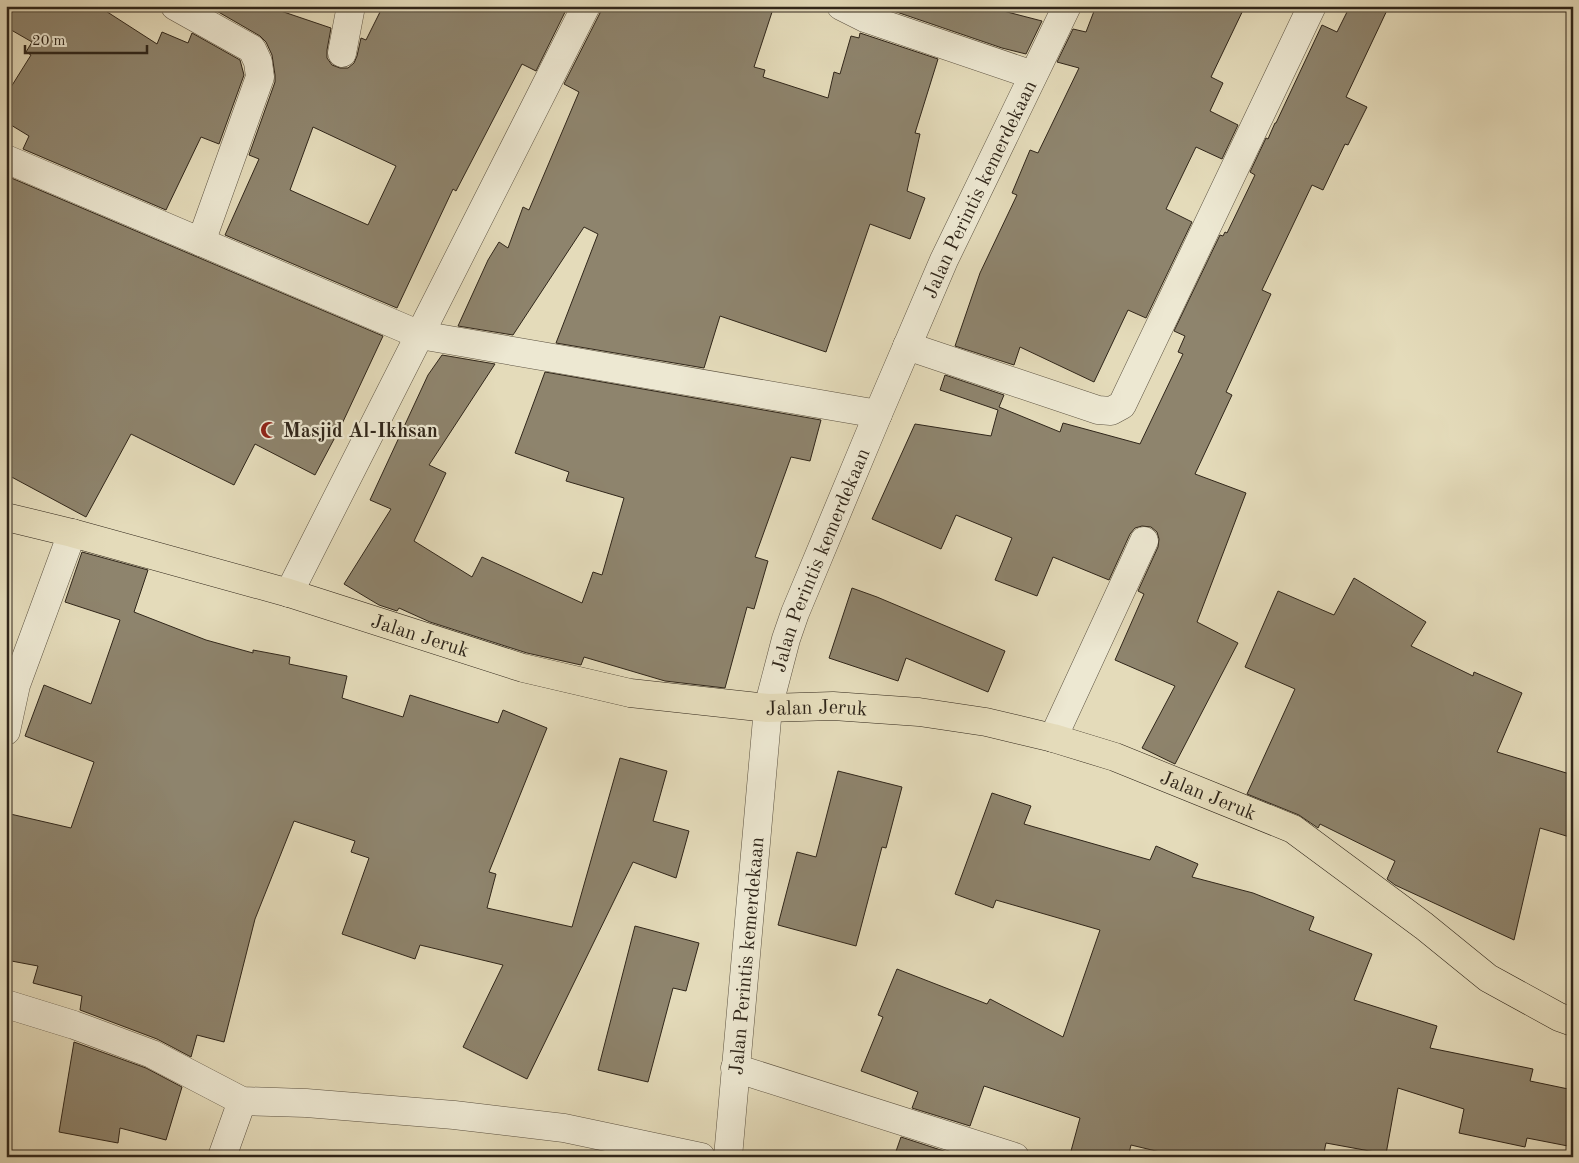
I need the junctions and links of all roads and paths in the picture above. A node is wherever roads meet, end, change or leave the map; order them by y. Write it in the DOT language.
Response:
graph roads {
  1 [pos="175,6"];
  2 [pos="351,6"];
  3 [pos="586,6"];
  4 [pos="841,6"];
  5 [pos="1067,6"];
  6 [pos="1312,6"];
  7 [pos="342,54"];
  8 [pos="1034,75"];
  9 [pos="6,159"];
  10 [pos="201,242"];
  11 [pos="420,335"];
  12 [pos="907,346"];
  13 [pos="878,414"];
  14 [pos="6,517"];
  15 [pos="72,533"];
  16 [pos="1144,541"];
  17 [pos="289,593"];
  18 [pos="768,708"];
  19 [pos="6,731"];
  20 [pos="1053,738"];
  21 [pos="6,1004"];
  22 [pos="1573,1022"];
  23 [pos="735,1068"];
  24 [pos="242,1100"];
  25 [pos="222,1157"];
  26 [pos="701,1157"];
  27 [pos="728,1157"];
  28 [pos="1015,1157"];
  1 -- 10 [label="street"];
  2 -- 7 [label="street"];
  3 -- 11 [label="street"];
  4 -- 8 [label="street"];
  5 -- 8 [label="street, Jalan Perintis kemerdekaan"];
  6 -- 12 [label="street"];
  8 -- 12 [label="street, Jalan Perintis kemerdekaan"];
  9 -- 10 [label="street"];
  10 -- 11 [label="street"];
  11 -- 13 [label="street"];
  11 -- 17 [label="street"];
  12 -- 13 [label="street, Jalan Perintis kemerdekaan"];
  13 -- 18 [label="street, Jalan Perintis kemerdekaan"];
  14 -- 15 [label="main road, Jalan Jeruk"];
  15 -- 17 [label="main road, Jalan Jeruk"];
  15 -- 19 [label="street"];
  16 -- 20 [label="street"];
  17 -- 18 [label="main road, Jalan Jeruk"];
  18 -- 20 [label="main road, Jalan Jeruk"];
  18 -- 23 [label="street, Jalan Perintis kemerdekaan"];
  20 -- 22 [label="main road, Jalan Jeruk"];
  21 -- 24 [label="street"];
  23 -- 27 [label="street, Jalan Perintis kemerdekaan"];
  23 -- 28 [label="street"];
  24 -- 25 [label="street"];
  24 -- 26 [label="street"];
}
